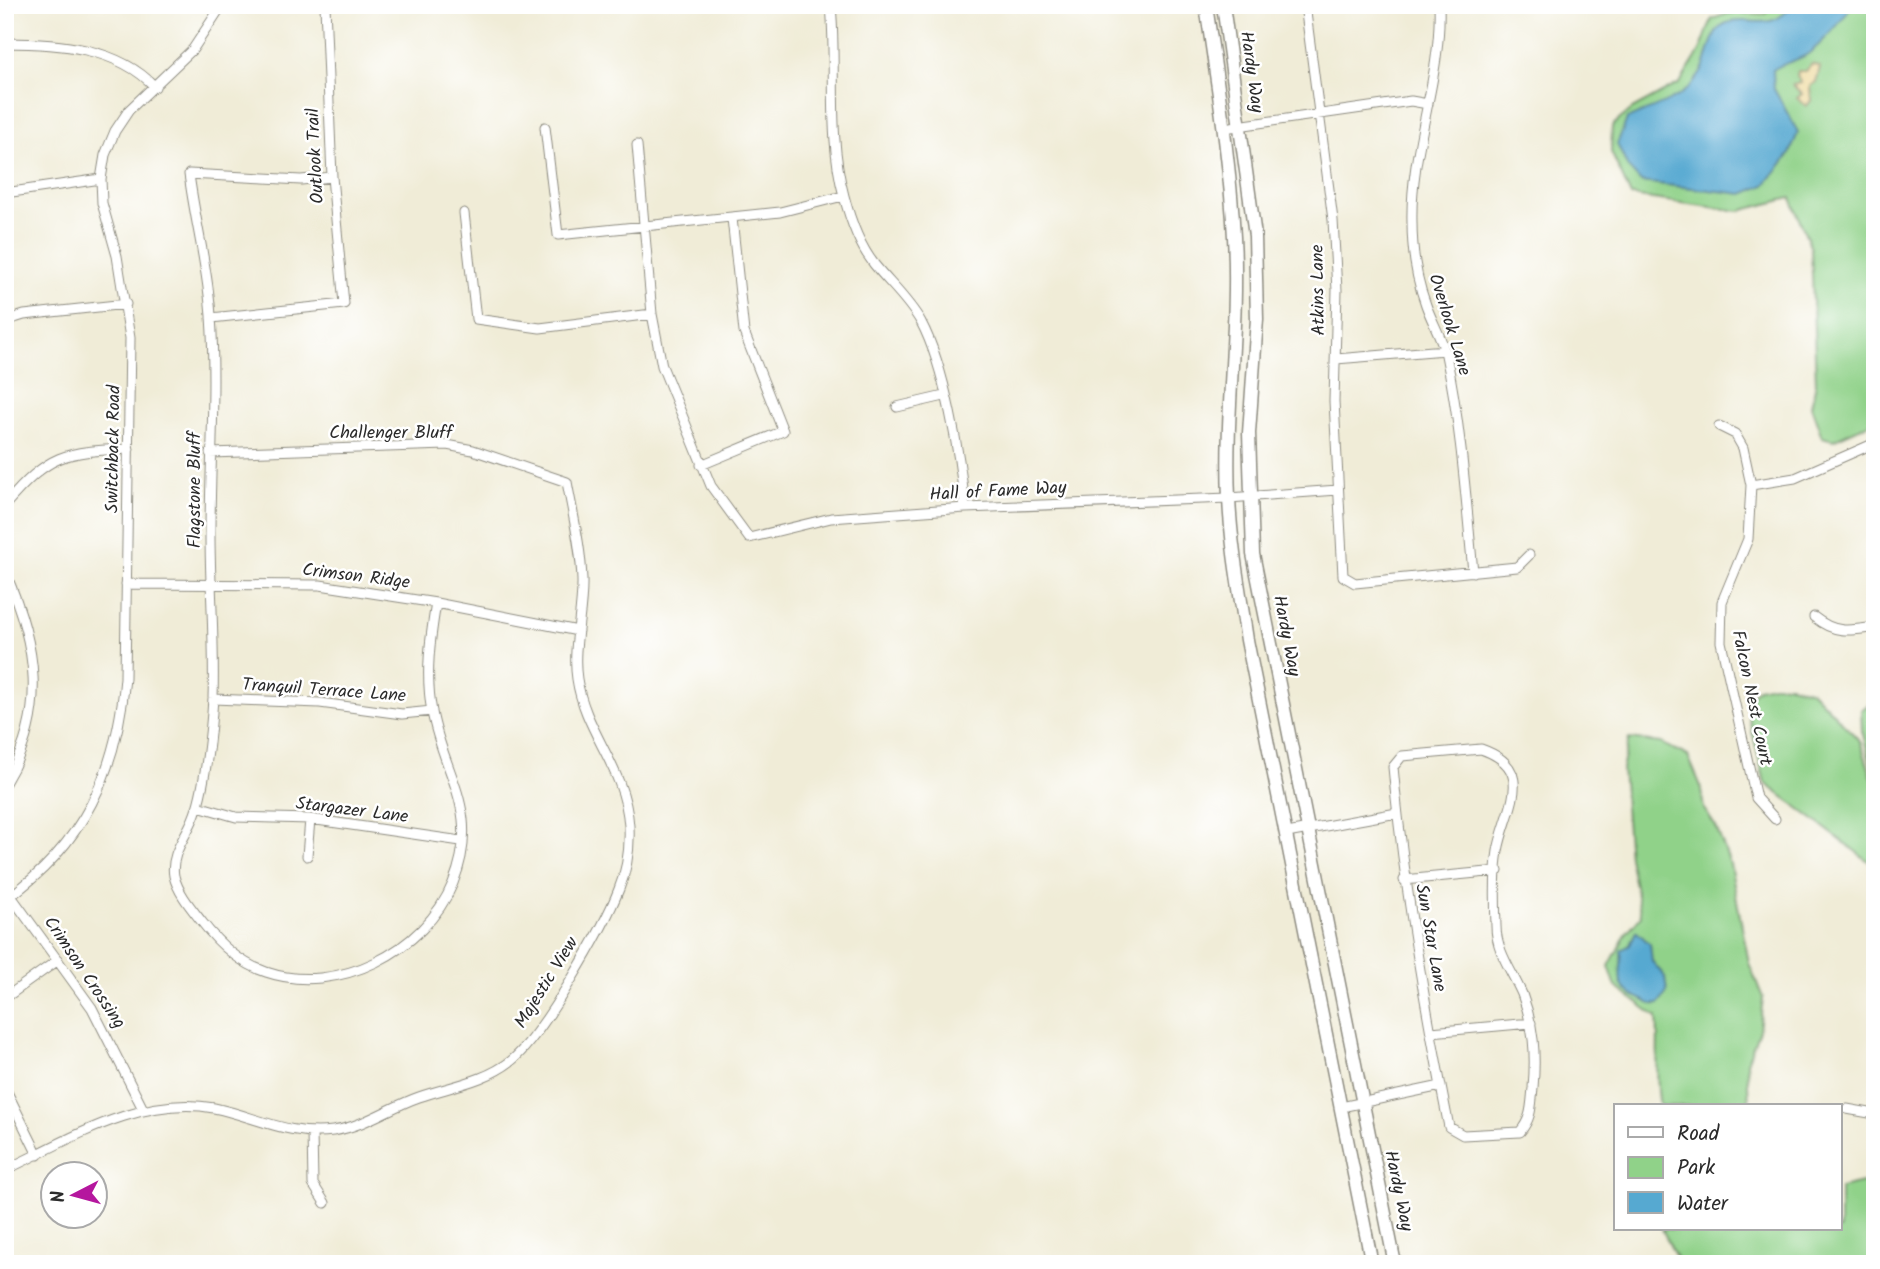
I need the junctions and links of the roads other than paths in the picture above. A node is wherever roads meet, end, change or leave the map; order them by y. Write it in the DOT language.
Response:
graph roads {
  1 [pos="222,5"];
  2 [pos="326,5"];
  3 [pos="831,5"];
  4 [pos="1206,5"];
  5 [pos="1223,5"];
  6 [pos="1306,5"];
  7 [pos="1439,5"];
  8 [pos="5,43"];
  9 [pos="155,88"];
  10 [pos="1428,104"];
  11 [pos="1322,115"];
  12 [pos="1241,126"];
  13 [pos="545,127"];
  14 [pos="1224,128"];
  15 [pos="637,145"];
  16 [pos="332,177"];
  17 [pos="101,179"];
  18 [pos="5,192"];
  19 [pos="844,196"];
  20 [pos="464,213"];
  21 [pos="732,218"];
  22 [pos="643,226"];
  23 [pos="126,304"];
  24 [pos="652,314"];
  25 [pos="211,318"];
  26 [pos="5,321"];
  27 [pos="1445,350"];
  28 [pos="1336,359"];
  29 [pos="944,396"];
  30 [pos="897,407"];
  31 [pos="1719,426"];
  32 [pos="1875,443"];
  33 [pos="130,449"];
  34 [pos="210,453"];
  35 [pos="701,465"];
  36 [pos="567,482"];
  37 [pos="1751,485"];
  38 [pos="1338,490"];
  39 [pos="1251,496"];
  40 [pos="1228,498"];
  41 [pos="5,505"];
  42 [pos="965,508"];
  43 [pos="1530,555"];
  44 [pos="5,572"];
  45 [pos="1473,572"];
  46 [pos="210,583"];
  47 [pos="126,584"];
  48 [pos="436,603"];
  49 [pos="1814,617"];
  50 [pos="1875,626"];
  51 [pos="578,631"];
  52 [pos="212,699"];
  53 [pos="432,711"];
  54 [pos="5,783"];
  55 [pos="198,806"];
  56 [pos="1397,813"];
  57 [pos="310,819"];
  58 [pos="1774,819"];
  59 [pos="1306,829"];
  60 [pos="1287,833"];
  61 [pos="461,841"];
  62 [pos="307,856"];
  63 [pos="1498,871"];
  64 [pos="1404,880"];
  65 [pos="8,898"];
  66 [pos="58,960"];
  67 [pos="5,998"];
  68 [pos="1531,1023"];
  69 [pos="1431,1032"];
  70 [pos="1441,1086"];
  71 [pos="5,1088"];
  72 [pos="1362,1103"];
  73 [pos="1341,1107"];
  74 [pos="143,1109"];
  75 [pos="1847,1109"];
  76 [pos="1875,1114"];
  77 [pos="312,1132"];
  78 [pos="38,1155"];
  79 [pos="5,1170"];
  80 [pos="325,1203"];
  81 [pos="1372,1264"];
  82 [pos="1395,1264"];
  1 -- 9 [label="street, Switchback Road"];
  2 -- 16 [label="street, Outlook Trail"];
  3 -- 19 [label="street"];
  4 -- 14 [label="main road, Hardy Way"];
  5 -- 12 [label="main road, Hardy Way"];
  6 -- 11 [label="street, Atkins Lane"];
  7 -- 10 [label="street, Overlook Lane"];
  8 -- 9 [label="street"];
  9 -- 17 [label="street, Switchback Road"];
  10 -- 11 [label="street"];
  10 -- 27 [label="street, Overlook Lane"];
  11 -- 12 [label="street"];
  11 -- 28 [label="street, Atkins Lane"];
  12 -- 14 [label="street"];
  12 -- 39 [label="main road, Hardy Way"];
  13 -- 22 [label="street"];
  14 -- 40 [label="main road, Hardy Way"];
  15 -- 22 [label="street"];
  16 -- 25 [label="street, Outlook Trail"];
  16 -- 25 [label="street, Flagstone Bluff"];
  17 -- 18 [label="street"];
  17 -- 23 [label="street, Switchback Road"];
  19 -- 21 [label="street"];
  19 -- 29 [label="street"];
  20 -- 24 [label="street"];
  21 -- 22 [label="street"];
  21 -- 35 [label="street"];
  22 -- 24 [label="street"];
  23 -- 26 [label="street"];
  23 -- 33 [label="street, Switchback Road"];
  24 -- 35 [label="street"];
  25 -- 34 [label="street, Flagstone Bluff"];
  27 -- 28 [label="street"];
  27 -- 45 [label="street, Overlook Lane"];
  28 -- 38 [label="street, Atkins Lane"];
  29 -- 30 [label="street"];
  29 -- 42 [label="street"];
  31 -- 37 [label="street, Falcon Nest Court"];
  32 -- 37 [label="street"];
  33 -- 41 [label="street"];
  33 -- 47 [label="street, Switchback Road"];
  34 -- 36 [label="street, Challenger Bluff"];
  34 -- 46 [label="street, Flagstone Bluff"];
  35 -- 42 [label="street, Hall of Fame Way"];
  36 -- 51 [label="street, Majestic View"];
  37 -- 58 [label="street, Falcon Nest Court"];
  38 -- 39 [label="street, Hall of Fame Way"];
  38 -- 45 [label="street, Atkins Lane"];
  39 -- 40 [label="street, Hall of Fame Way"];
  39 -- 59 [label="main road, Hardy Way"];
  40 -- 42 [label="street, Hall of Fame Way"];
  40 -- 60 [label="main road, Hardy Way"];
  43 -- 45 [label="street"];
  44 -- 54 [label="street"];
  46 -- 47 [label="street, Crimson Ridge"];
  46 -- 48 [label="street, Crimson Ridge"];
  46 -- 52 [label="street, Flagstone Bluff"];
  47 -- 65 [label="street, Switchback Road"];
  48 -- 51 [label="street, Crimson Ridge"];
  48 -- 53 [label="street, Flagstone Bluff"];
  49 -- 50 [label="street"];
  51 -- 77 [label="street, Majestic View"];
  52 -- 53 [label="street, Tranquil Terrace Lane"];
  52 -- 55 [label="street, Flagstone Bluff"];
  53 -- 61 [label="street, Flagstone Bluff"];
  55 -- 57 [label="street, Stargazer Lane"];
  55 -- 61 [label="street, Flagstone Bluff"];
  56 -- 59 [label="street"];
  56 -- 63 [label="street, Sun Star Lane"];
  56 -- 64 [label="street, Sun Star Lane"];
  57 -- 61 [label="street, Stargazer Lane"];
  57 -- 62 [label="street"];
  59 -- 60 [label="street"];
  59 -- 72 [label="main road, Hardy Way"];
  60 -- 73 [label="main road, Hardy Way"];
  63 -- 64 [label="street"];
  63 -- 68 [label="street"];
  64 -- 69 [label="street, Sun Star Lane"];
  65 -- 66 [label="street, Crimson Crossing"];
  66 -- 67 [label="street"];
  66 -- 74 [label="street, Crimson Crossing"];
  68 -- 69 [label="street"];
  68 -- 70 [label="street, Sun Star Lane"];
  69 -- 70 [label="street, Sun Star Lane"];
  70 -- 72 [label="street"];
  71 -- 78 [label="street"];
  72 -- 73 [label="street"];
  72 -- 82 [label="main road, Hardy Way"];
  73 -- 81 [label="main road, Hardy Way"];
  74 -- 77 [label="street, Majestic View"];
  74 -- 78 [label="street, Majestic View"];
  75 -- 76 [label="street"];
  77 -- 80 [label="street"];
  78 -- 79 [label="street, Majestic View"];
}
